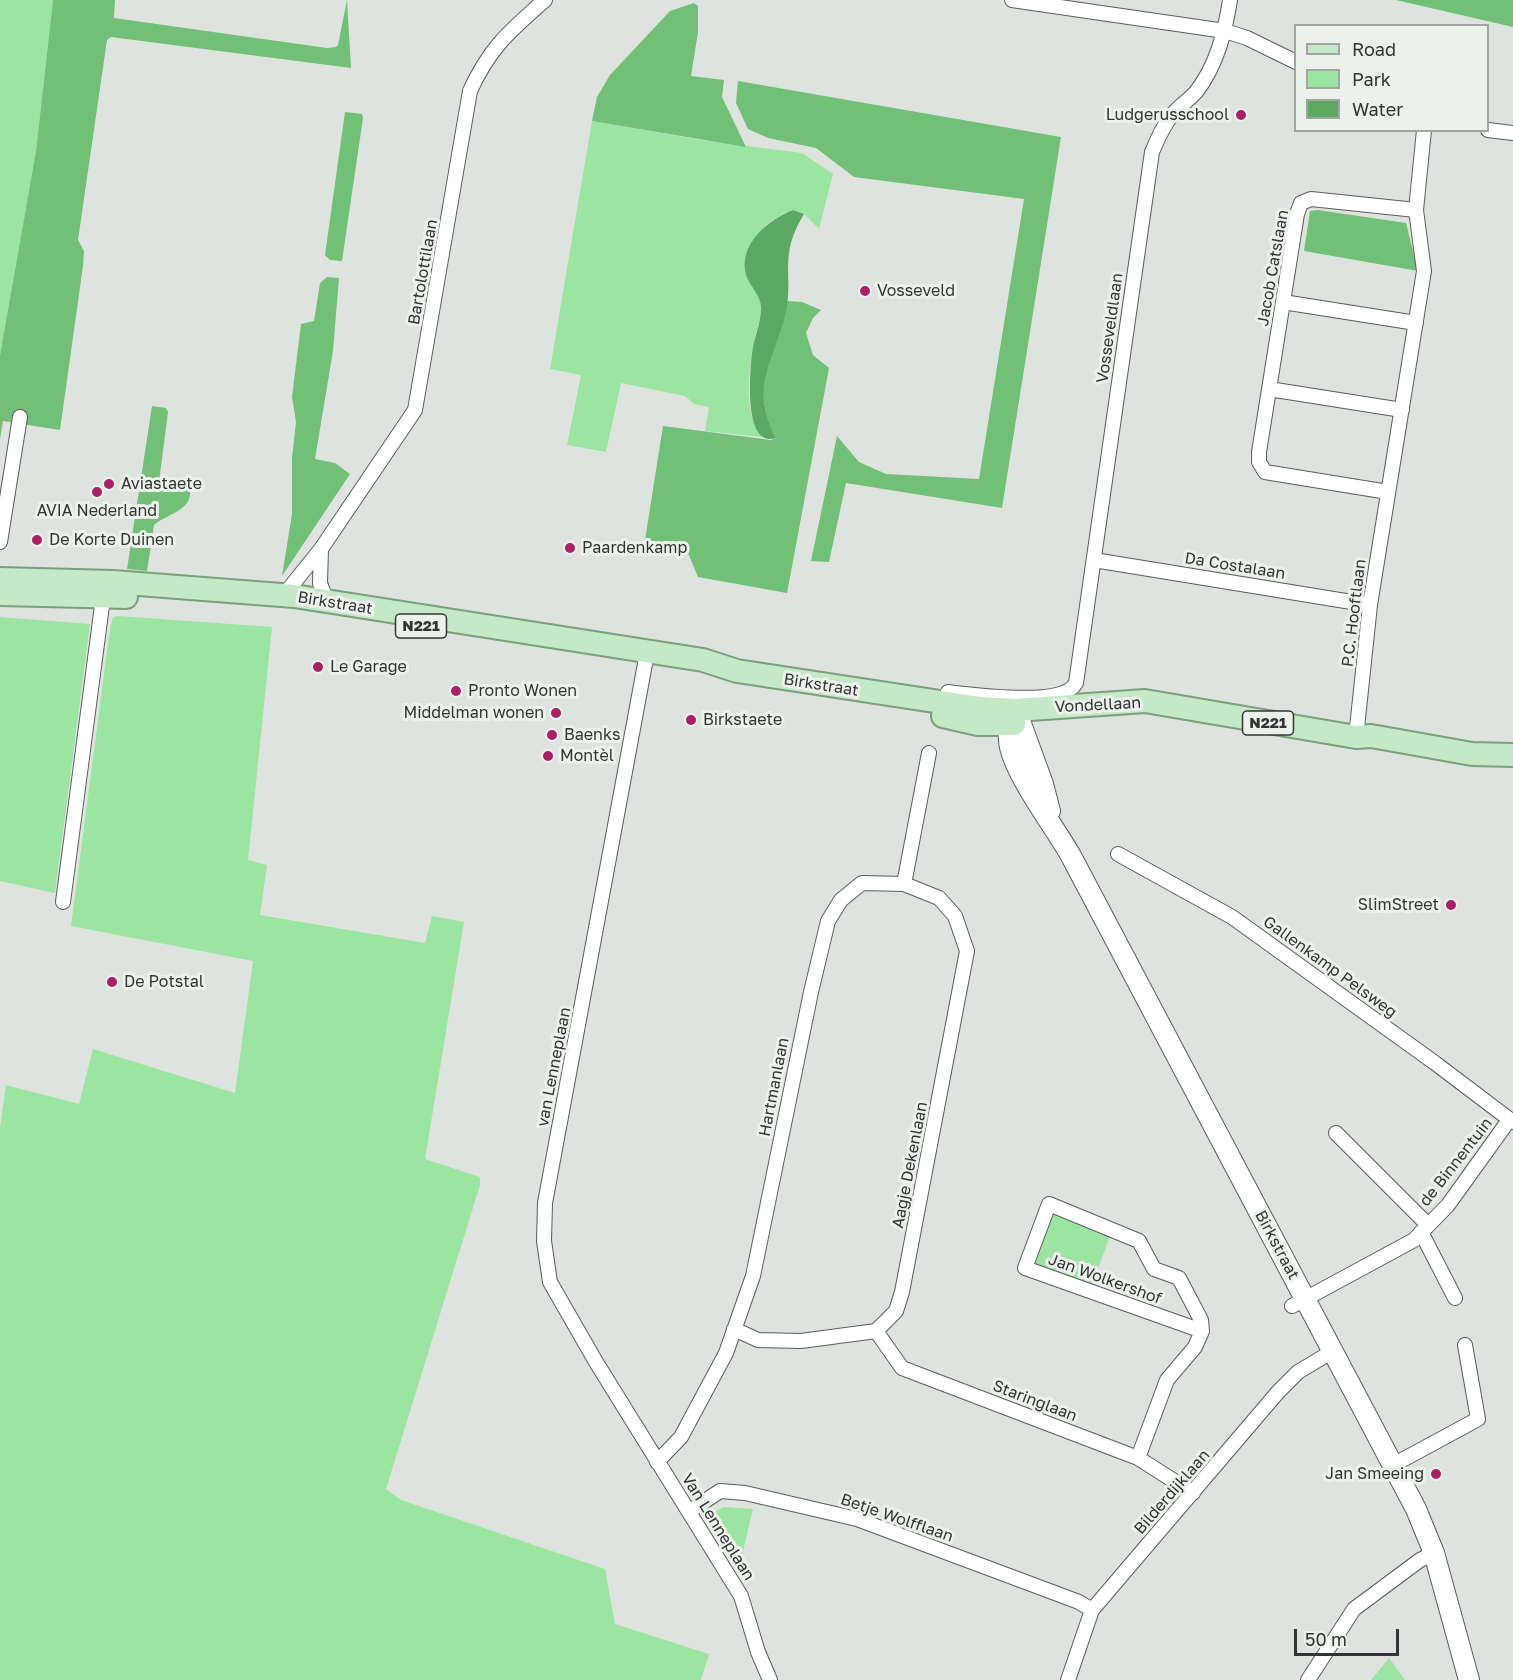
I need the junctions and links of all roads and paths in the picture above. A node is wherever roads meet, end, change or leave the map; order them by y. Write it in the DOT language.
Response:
graph roads {
  1 [pos="545,0"];
  2 [pos="1012,0"];
  3 [pos="1230,0"];
  4 [pos="1225,31"];
  5 [pos="1294,61"];
  6 [pos="1489,130"];
  7 [pos="1424,132"];
  8 [pos="1513,133"];
  9 [pos="1416,210"];
  10 [pos="1283,302"];
  11 [pos="1416,323"];
  12 [pos="1269,389"];
  13 [pos="1402,410"];
  14 [pos="20,417"];
  15 [pos="1388,492"];
  16 [pos="0,542"];
  17 [pos="321,549"];
  18 [pos="1094,560"];
  19 [pos="0,579"];
  20 [pos="64,583"];
  21 [pos="111,585"];
  22 [pos="0,594"];
  23 [pos="284,595"];
  24 [pos="326,600"];
  25 [pos="1370,605"];
  26 [pos="646,659"];
  27 [pos="1076,683"];
  28 [pos="940,691"];
  29 [pos="1016,719"];
  30 [pos="1356,737"];
  31 [pos="929,753"];
  32 [pos="1513,755"];
  33 [pos="1513,769"];
  34 [pos="1118,854"];
  35 [pos="904,884"];
  36 [pos="63,902"];
  37 [pos="1511,1121"];
  38 [pos="1336,1132"];
  39 [pos="1425,1228"];
  40 [pos="1455,1298"];
  41 [pos="1299,1303"];
  42 [pos="734,1329"];
  43 [pos="876,1331"];
  44 [pos="1202,1331"];
  45 [pos="1465,1346"];
  46 [pos="1333,1350"];
  47 [pos="1138,1458"];
  48 [pos="657,1462"];
  49 [pos="1393,1466"];
  50 [pos="1194,1493"];
  51 [pos="690,1510"];
  52 [pos="1434,1553"];
  53 [pos="1092,1610"];
  54 [pos="770,1680"];
  55 [pos="1068,1680"];
  56 [pos="1308,1680"];
  57 [pos="1469,1680"];
  1 -- 17 [label="street, Bartolottilaan"];
  2 -- 4 [label="street"];
  3 -- 4 [label="street, Vosseveldlaan"];
  4 -- 5 [label="street"];
  4 -- 18 [label="street, Vosseveldlaan"];
  6 -- 8 [label="street"];
  7 -- 9 [label="street, P.C. Hooftlaan"];
  9 -- 10 [label="street, Jacob Catslaan"];
  9 -- 11 [label="street, P.C. Hooftlaan"];
  10 -- 11 [label="street"];
  10 -- 12 [label="street, Jacob Catslaan"];
  11 -- 13 [label="street, P.C. Hooftlaan"];
  12 -- 13 [label="street"];
  12 -- 15 [label="street, Jacob Catslaan"];
  13 -- 15 [label="street, P.C. Hooftlaan"];
  14 -- 16 [label="street"];
  15 -- 25 [label="street, P.C. Hooftlaan"];
  17 -- 23 [label="street, Bartolottilaan"];
  17 -- 24 [label="street"];
  18 -- 25 [label="street, Da Costalaan"];
  18 -- 27 [label="street, Vosseveldlaan"];
  19 -- 20 [label="main road, Birkstraat / N221"];
  20 -- 21 [label="main road, Birkstraat / N221"];
  20 -- 22 [label="main road, Birkstraat / N221"];
  21 -- 23 [label="main road, Birkstraat / N221"];
  21 -- 26 [label="main road, Birkstraat / N221"];
  21 -- 36 [label="street"];
  23 -- 24 [label="main road, Birkstraat / N221"];
  24 -- 26 [label="main road, Birkstraat / N221"];
  25 -- 30 [label="street, P.C. Hooftlaan"];
  26 -- 29 [label="main road, Birkstraat / N221"];
  26 -- 48 [label="street, van Lenneplaan"];
  27 -- 28 [label="street, Vondellaan"];
  29 -- 30 [label="main road, Vondellaan / N221"];
  29 -- 41 [label="main road, Birkstraat"];
  30 -- 32 [label="main road, Vondellaan / N221"];
  30 -- 33 [label="main road, Vondellaan / N221"];
  31 -- 35 [label="street"];
  34 -- 37 [label="street, Gallenkamp Pelsweg"];
  35 -- 42 [label="street, Hartmanlaan"];
  35 -- 43 [label="street, Aagje Dekenlaan"];
  37 -- 39 [label="street, de Binnentuin"];
  38 -- 39 [label="street, de Binnentuin"];
  39 -- 40 [label="street, de Binnentuin"];
  39 -- 41 [label="street, de Binnentuin"];
  41 -- 46 [label="main road, Birkstraat"];
  42 -- 43 [label="street"];
  42 -- 48 [label="street, Hartmanlaan"];
  43 -- 47 [label="street, Staringlaan"];
  44 -- 44 [label="street, Jan Wolkershof"];
  44 -- 47 [label="street"];
  45 -- 49 [label="street"];
  46 -- 49 [label="main road, Birkstraat"];
  46 -- 50 [label="street, Bilderdijklaan"];
  47 -- 50 [label="street, Staringlaan"];
  48 -- 51 [label="street, Van Lenneplaan"];
  49 -- 52 [label="main road, Birkstraat"];
  50 -- 53 [label="street, Bilderdijklaan"];
  51 -- 53 [label="street, Betje Wolfflaan"];
  51 -- 54 [label="street, Van Lenneplaan"];
  52 -- 56 [label="street"];
  52 -- 57 [label="main road, Birkstraat"];
  53 -- 55 [label="street, Bilderdijklaan"];
}
